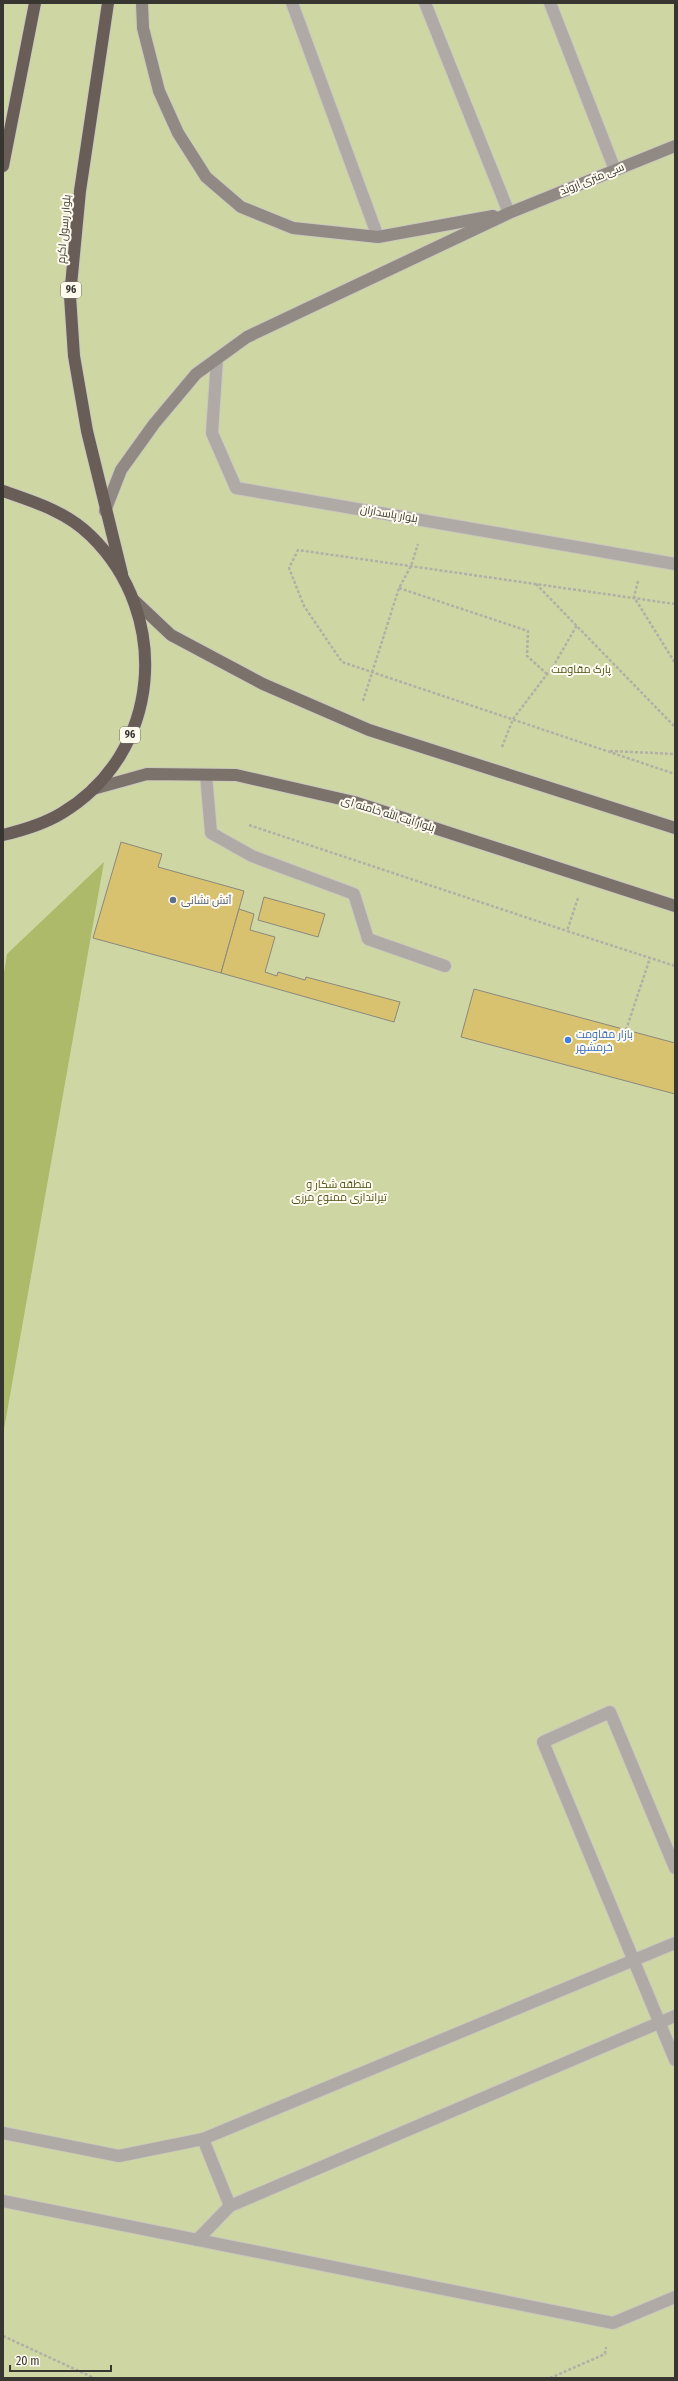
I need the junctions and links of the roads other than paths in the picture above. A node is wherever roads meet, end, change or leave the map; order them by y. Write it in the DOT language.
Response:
graph roads {
  1 [pos="34,3"];
  2 [pos="108,3"];
  3 [pos="142,3"];
  4 [pos="292,3"];
  5 [pos="425,3"];
  6 [pos="550,3"];
  7 [pos="675,146"];
  8 [pos="3,166"];
  9 [pos="615,170"];
  10 [pos="510,213"];
  11 [pos="378,237"];
  12 [pos="217,359"];
  13 [pos="3,491"];
  14 [pos="105,511"];
  15 [pos="675,554"];
  16 [pos="658,561"];
  17 [pos="675,564"];
  18 [pos="122,574"];
  19 [pos="135,601"];
  20 [pos="206,775"];
  21 [pos="93,789"];
  22 [pos="675,828"];
  23 [pos="3,835"];
  24 [pos="675,906"];
  25 [pos="445,966"];
  26 [pos="675,1868"];
  27 [pos="675,1943"];
  28 [pos="634,1960"];
  29 [pos="675,2016"];
  30 [pos="660,2022"];
  31 [pos="675,2060"];
  32 [pos="3,2133"];
  33 [pos="203,2139"];
  34 [pos="3,2201"];
  35 [pos="230,2206"];
  36 [pos="197,2240"];
  37 [pos="675,2297"];
  1 -- 8 [label="highway"];
  2 -- 14 [label="highway, بلوار رسول اکرم / 96"];
  3 -- 11 [label="street"];
  4 -- 11 [label="street"];
  5 -- 10 [label="street"];
  6 -- 9 [label="street"];
  7 -- 9 [label="street, سی متری اروند"];
  9 -- 10 [label="street, سی متری اروند"];
  10 -- 11 [label="street"];
  10 -- 12 [label="street"];
  12 -- 14 [label="street"];
  12 -- 16 [label="street, بلوار پاسداران"];
  13 -- 18 [label="highway, 96"];
  14 -- 18 [label="highway, بلوار رسول اکرم / 96"];
  15 -- 16 [label="street"];
  16 -- 17 [label="street, بلوار پاسداران"];
  18 -- 19 [label="highway, 96"];
  19 -- 21 [label="highway, 96"];
  19 -- 22 [label="main road"];
  20 -- 21 [label="main road, بلوار آیت الله خامنه ای"];
  20 -- 24 [label="main road, بلوار آیت الله خامنه ای"];
  20 -- 25 [label="street"];
  21 -- 23 [label="highway, 96"];
  26 -- 28 [label="street"];
  27 -- 28 [label="street"];
  28 -- 30 [label="street"];
  28 -- 33 [label="street"];
  29 -- 30 [label="street"];
  30 -- 31 [label="street"];
  30 -- 35 [label="street"];
  32 -- 33 [label="street"];
  33 -- 35 [label="street"];
  34 -- 36 [label="street"];
  35 -- 36 [label="street"];
  36 -- 37 [label="street"];
}
